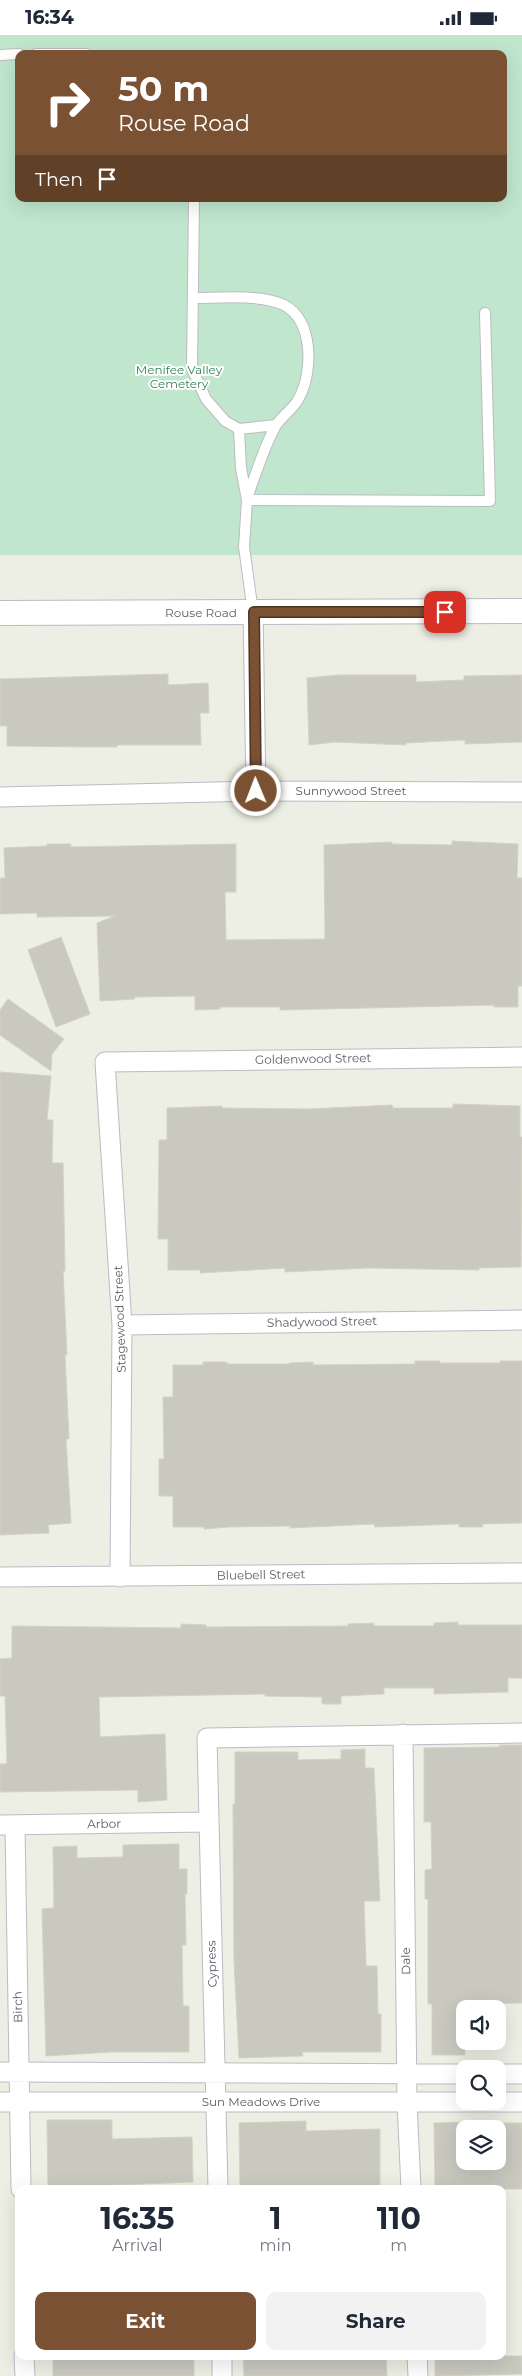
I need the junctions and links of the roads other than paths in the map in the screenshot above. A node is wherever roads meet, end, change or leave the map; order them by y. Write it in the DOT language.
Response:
graph roads {
  1 [pos="0,55"];
  2 [pos="15,55"];
  3 [pos="194,202"];
  4 [pos="193,298"];
  5 [pos="485,313"];
  6 [pos="276,425"];
  7 [pos="239,429"];
  8 [pos="247,500"];
  9 [pos="522,611"];
  10 [pos="254,612"];
  11 [pos="0,613"];
  12 [pos="256,791"];
  13 [pos="522,792"];
  14 [pos="0,797"];
  15 [pos="522,1057"];
  16 [pos="105,1062"];
  17 [pos="522,1320"];
  18 [pos="122,1325"];
  19 [pos="522,1573"];
  20 [pos="0,1577"];
  21 [pos="120,1577"];
  22 [pos="522,1733"];
  23 [pos="403,1734"];
  24 [pos="208,1822"];
  25 [pos="8,1825"];
  26 [pos="0,2072"];
  27 [pos="19,2072"];
  28 [pos="215,2073"];
  29 [pos="407,2074"];
  30 [pos="456,2074"];
  31 [pos="506,2074"];
  32 [pos="522,2074"];
  33 [pos="0,2101"];
  34 [pos="19,2101"];
  35 [pos="216,2102"];
  36 [pos="407,2102"];
  37 [pos="522,2102"];
  38 [pos="21,2185"];
  39 [pos="218,2185"];
  40 [pos="411,2185"];
  41 [pos="24,2360"];
  42 [pos="222,2360"];
  43 [pos="417,2360"];
  44 [pos="25,2376"];
  45 [pos="222,2376"];
  46 [pos="418,2376"];
  1 -- 2 [label="lane"];
  3 -- 4 [label="lane"];
  4 -- 6 [label="lane"];
  4 -- 7 [label="lane"];
  5 -- 8 [label="lane"];
  6 -- 7 [label="lane"];
  6 -- 8 [label="lane"];
  7 -- 8 [label="lane"];
  8 -- 10 [label="lane"];
  9 -- 10 [label="street, Rouse Road"];
  10 -- 11 [label="street, Rouse Road"];
  10 -- 12 [label="street"];
  12 -- 13 [label="street, Sunnywood Street"];
  12 -- 14 [label="street, Sunnywood Street"];
  15 -- 16 [label="street, Goldenwood Street"];
  16 -- 18 [label="street, Stagewood Street"];
  17 -- 18 [label="street, Shadywood Street"];
  18 -- 21 [label="street, Stagewood Street"];
  19 -- 21 [label="street, Bluebell Street"];
  20 -- 21 [label="street, Bluebell Street"];
  22 -- 23 [label="street"];
  23 -- 24 [label="street, Cypress"];
  23 -- 29 [label="street, Dale"];
  24 -- 25 [label="street, Arbor"];
  24 -- 28 [label="street, Cypress"];
  25 -- 27 [label="street, Birch"];
  26 -- 27 [label="street"];
  27 -- 28 [label="street"];
  27 -- 34 [label="street, Birch"];
  28 -- 29 [label="street"];
  28 -- 35 [label="street, Cypress"];
  29 -- 30 [label="street"];
  29 -- 36 [label="street, Dale"];
  31 -- 32 [label="street"];
  33 -- 34 [label="street, Sun Meadows Drive"];
  34 -- 35 [label="street, Sun Meadows Drive"];
  34 -- 38 [label="street, Birch"];
  35 -- 36 [label="street, Sun Meadows Drive"];
  35 -- 39 [label="street, Cypress"];
  36 -- 37 [label="street, Sun Meadows Drive"];
  36 -- 40 [label="street, Dale"];
  41 -- 44 [label="street"];
  42 -- 45 [label="street"];
  43 -- 46 [label="street"];
}
